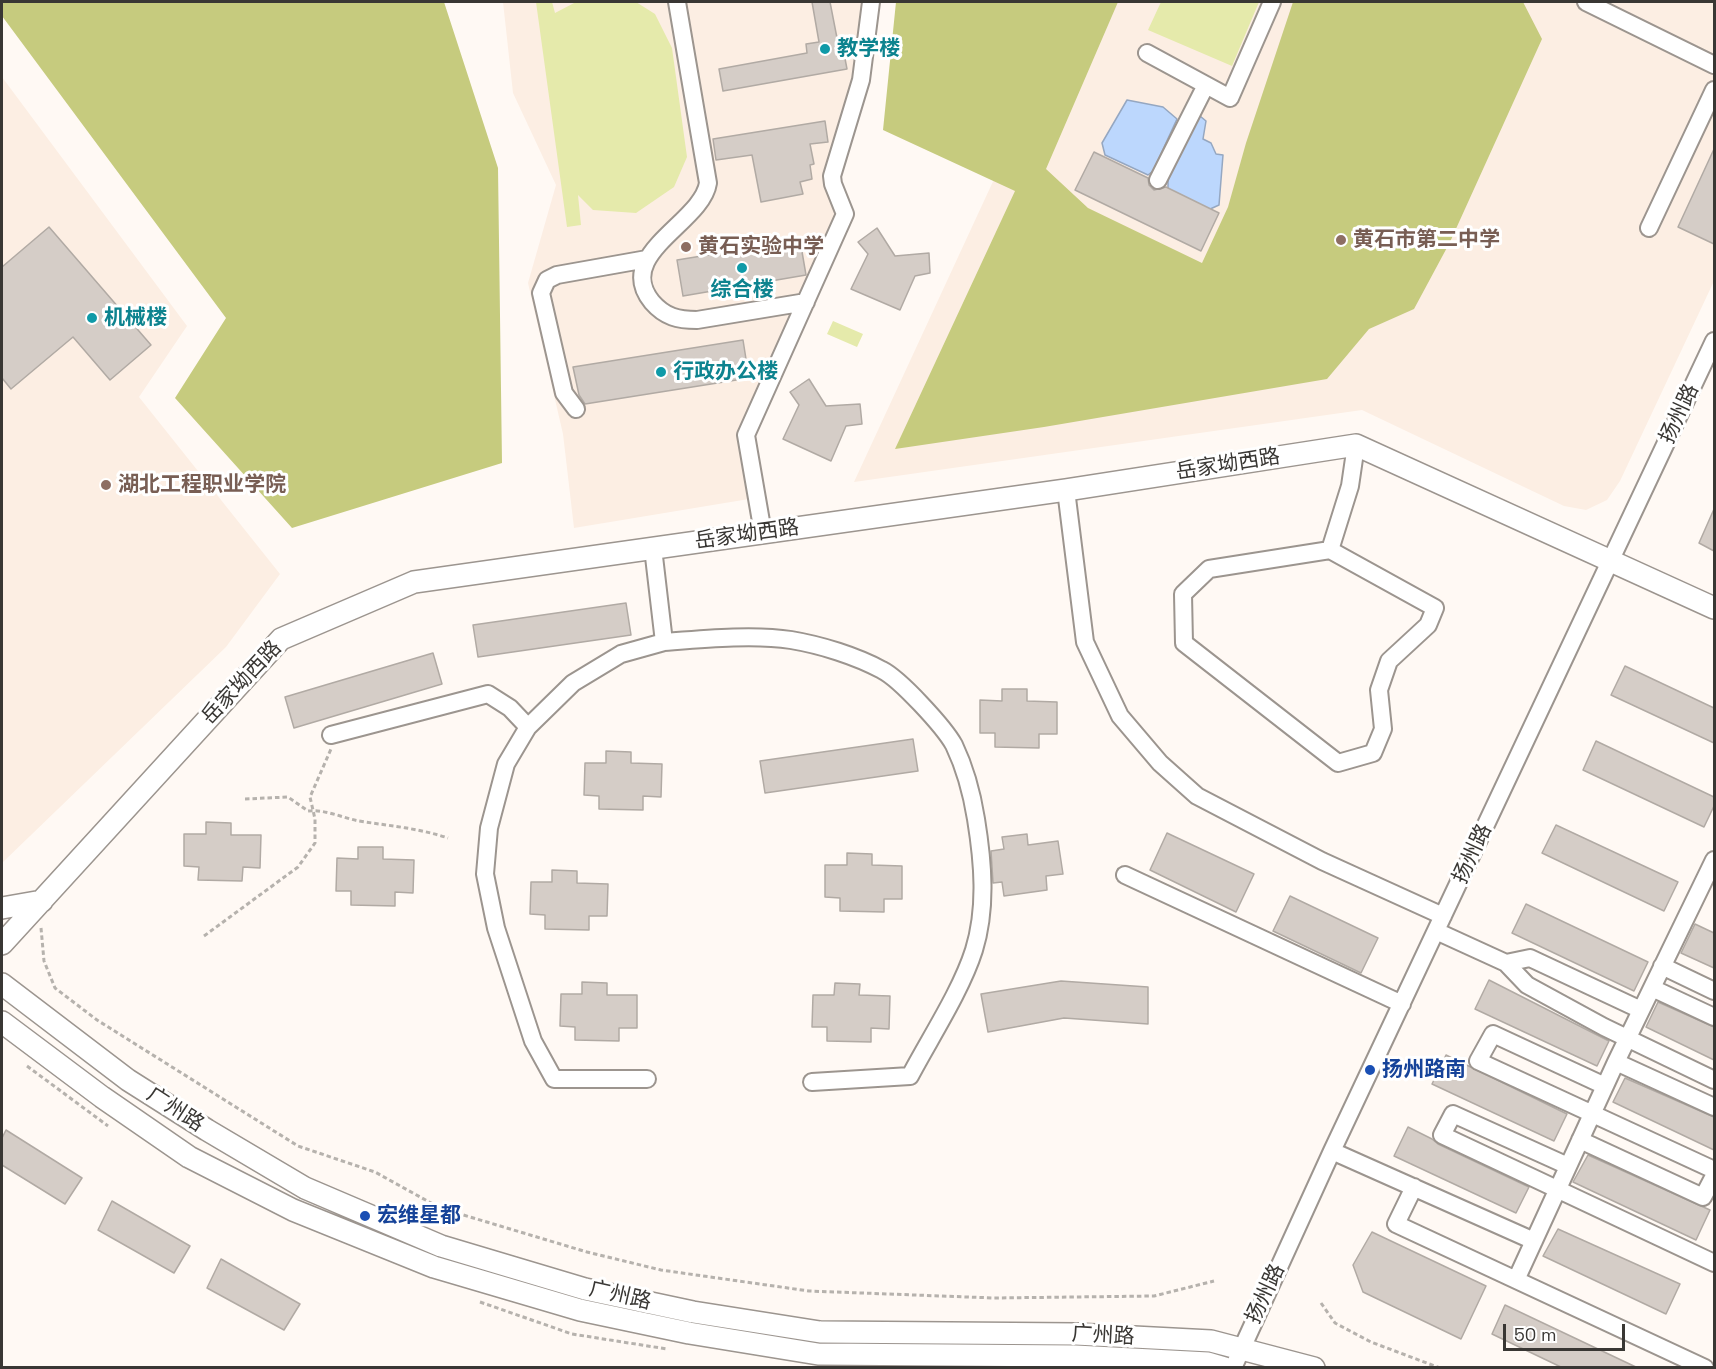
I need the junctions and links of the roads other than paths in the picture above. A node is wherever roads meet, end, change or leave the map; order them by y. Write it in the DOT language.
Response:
graph roads {
  1 [pos="677,2"];
  2 [pos="871,2"];
  3 [pos="1272,2"];
  4 [pos="1586,2"];
  5 [pos="1147,53"];
  6 [pos="1714,65"];
  7 [pos="1206,85"];
  8 [pos="1714,90"];
  9 [pos="1158,180"];
  10 [pos="1649,228"];
  11 [pos="647,259"];
  12 [pos="806,302"];
  13 [pos="1714,341"];
  14 [pos="576,409"];
  15 [pos="1356,445"];
  16 [pos="1066,490"];
  17 [pos="763,533"];
  18 [pos="653,548"];
  19 [pos="1330,550"];
  20 [pos="1611,559"];
  21 [pos="1714,608"];
  22 [pos="664,642"];
  23 [pos="528,728"];
  24 [pos="331,735"];
  25 [pos="1712,869"];
  26 [pos="1125,875"];
  27 [pos="42,901"];
  28 [pos="2,908"];
  29 [pos="1440,923"];
  30 [pos="2,944"];
  31 [pos="1506,963"];
  32 [pos="1662,966"];
  33 [pos="2,984"];
  34 [pos="1652,988"];
  35 [pos="1714,991"];
  36 [pos="1402,1004"];
  37 [pos="1641,1010"];
  38 [pos="1714,1017"];
  39 [pos="2,1022"];
  40 [pos="1628,1037"];
  41 [pos="1616,1062"];
  42 [pos="647,1079"];
  43 [pos="1714,1080"];
  44 [pos="812,1082"];
  45 [pos="1605,1086"];
  46 [pos="1714,1107"];
  47 [pos="1593,1113"];
  48 [pos="1580,1140"];
  49 [pos="1332,1150"];
  50 [pos="1568,1166"];
  51 [pos="1714,1170"];
  52 [pos="1714,1176"];
  53 [pos="1414,1188"];
  54 [pos="1558,1189"];
  55 [pos="1534,1241"];
  56 [pos="1714,1263"];
  57 [pos="1515,1280"];
  58 [pos="1242,1348"];
  59 [pos="1225,1368"];
  60 [pos="1233,1368"];
  61 [pos="1314,1368"];
  62 [pos="1705,1368"];
  1 -- 11 [label="street"];
  2 -- 12 [label="street"];
  3 -- 7 [label="street"];
  4 -- 6 [label="street"];
  5 -- 7 [label="street"];
  7 -- 9 [label="street"];
  8 -- 10 [label="street"];
  11 -- 12 [label="street"];
  11 -- 14 [label="street"];
  12 -- 17 [label="street"];
  13 -- 20 [label="street, 扬州路"];
  15 -- 16 [label="main road, 岳家坳西路"];
  15 -- 19 [label="street"];
  15 -- 20 [label="main road"];
  16 -- 17 [label="main road, 岳家坳西路"];
  16 -- 29 [label="street"];
  17 -- 18 [label="main road, 岳家坳西路"];
  18 -- 22 [label="street"];
  18 -- 27 [label="main road, 岳家坳西路"];
  19 -- 19 [label="street"];
  20 -- 21 [label="main road"];
  20 -- 29 [label="street, 扬州路"];
  22 -- 23 [label="street"];
  22 -- 44 [label="street"];
  23 -- 24 [label="street"];
  23 -- 42 [label="street"];
  25 -- 32 [label="street"];
  26 -- 36 [label="street"];
  27 -- 28 [label="main road"];
  27 -- 30 [label="main road, 岳家坳西路"];
  29 -- 31 [label="street"];
  29 -- 36 [label="street, 扬州路"];
  31 -- 37 [label="street"];
  31 -- 40 [label="street"];
  32 -- 34 [label="street"];
  32 -- 35 [label="street"];
  33 -- 58 [label="main road, 广州路"];
  34 -- 37 [label="street"];
  34 -- 38 [label="street"];
  36 -- 49 [label="street, 扬州路"];
  37 -- 40 [label="street"];
  39 -- 59 [label="main road, 广州路"];
  40 -- 41 [label="street"];
  40 -- 43 [label="street"];
  41 -- 45 [label="street"];
  41 -- 46 [label="street"];
  45 -- 47 [label="street"];
  45 -- 47 [label="street"];
  47 -- 48 [label="street"];
  47 -- 51 [label="street"];
  48 -- 50 [label="street"];
  48 -- 52 [label="street"];
  49 -- 53 [label="street"];
  49 -- 58 [label="street, 扬州路"];
  50 -- 54 [label="street"];
  50 -- 54 [label="street"];
  53 -- 55 [label="street"];
  53 -- 57 [label="street"];
  54 -- 55 [label="street"];
  54 -- 56 [label="street"];
  55 -- 57 [label="street"];
  57 -- 62 [label="street"];
  58 -- 60 [label="street, 扬州路"];
  58 -- 61 [label="main road, 广州路"];
}
